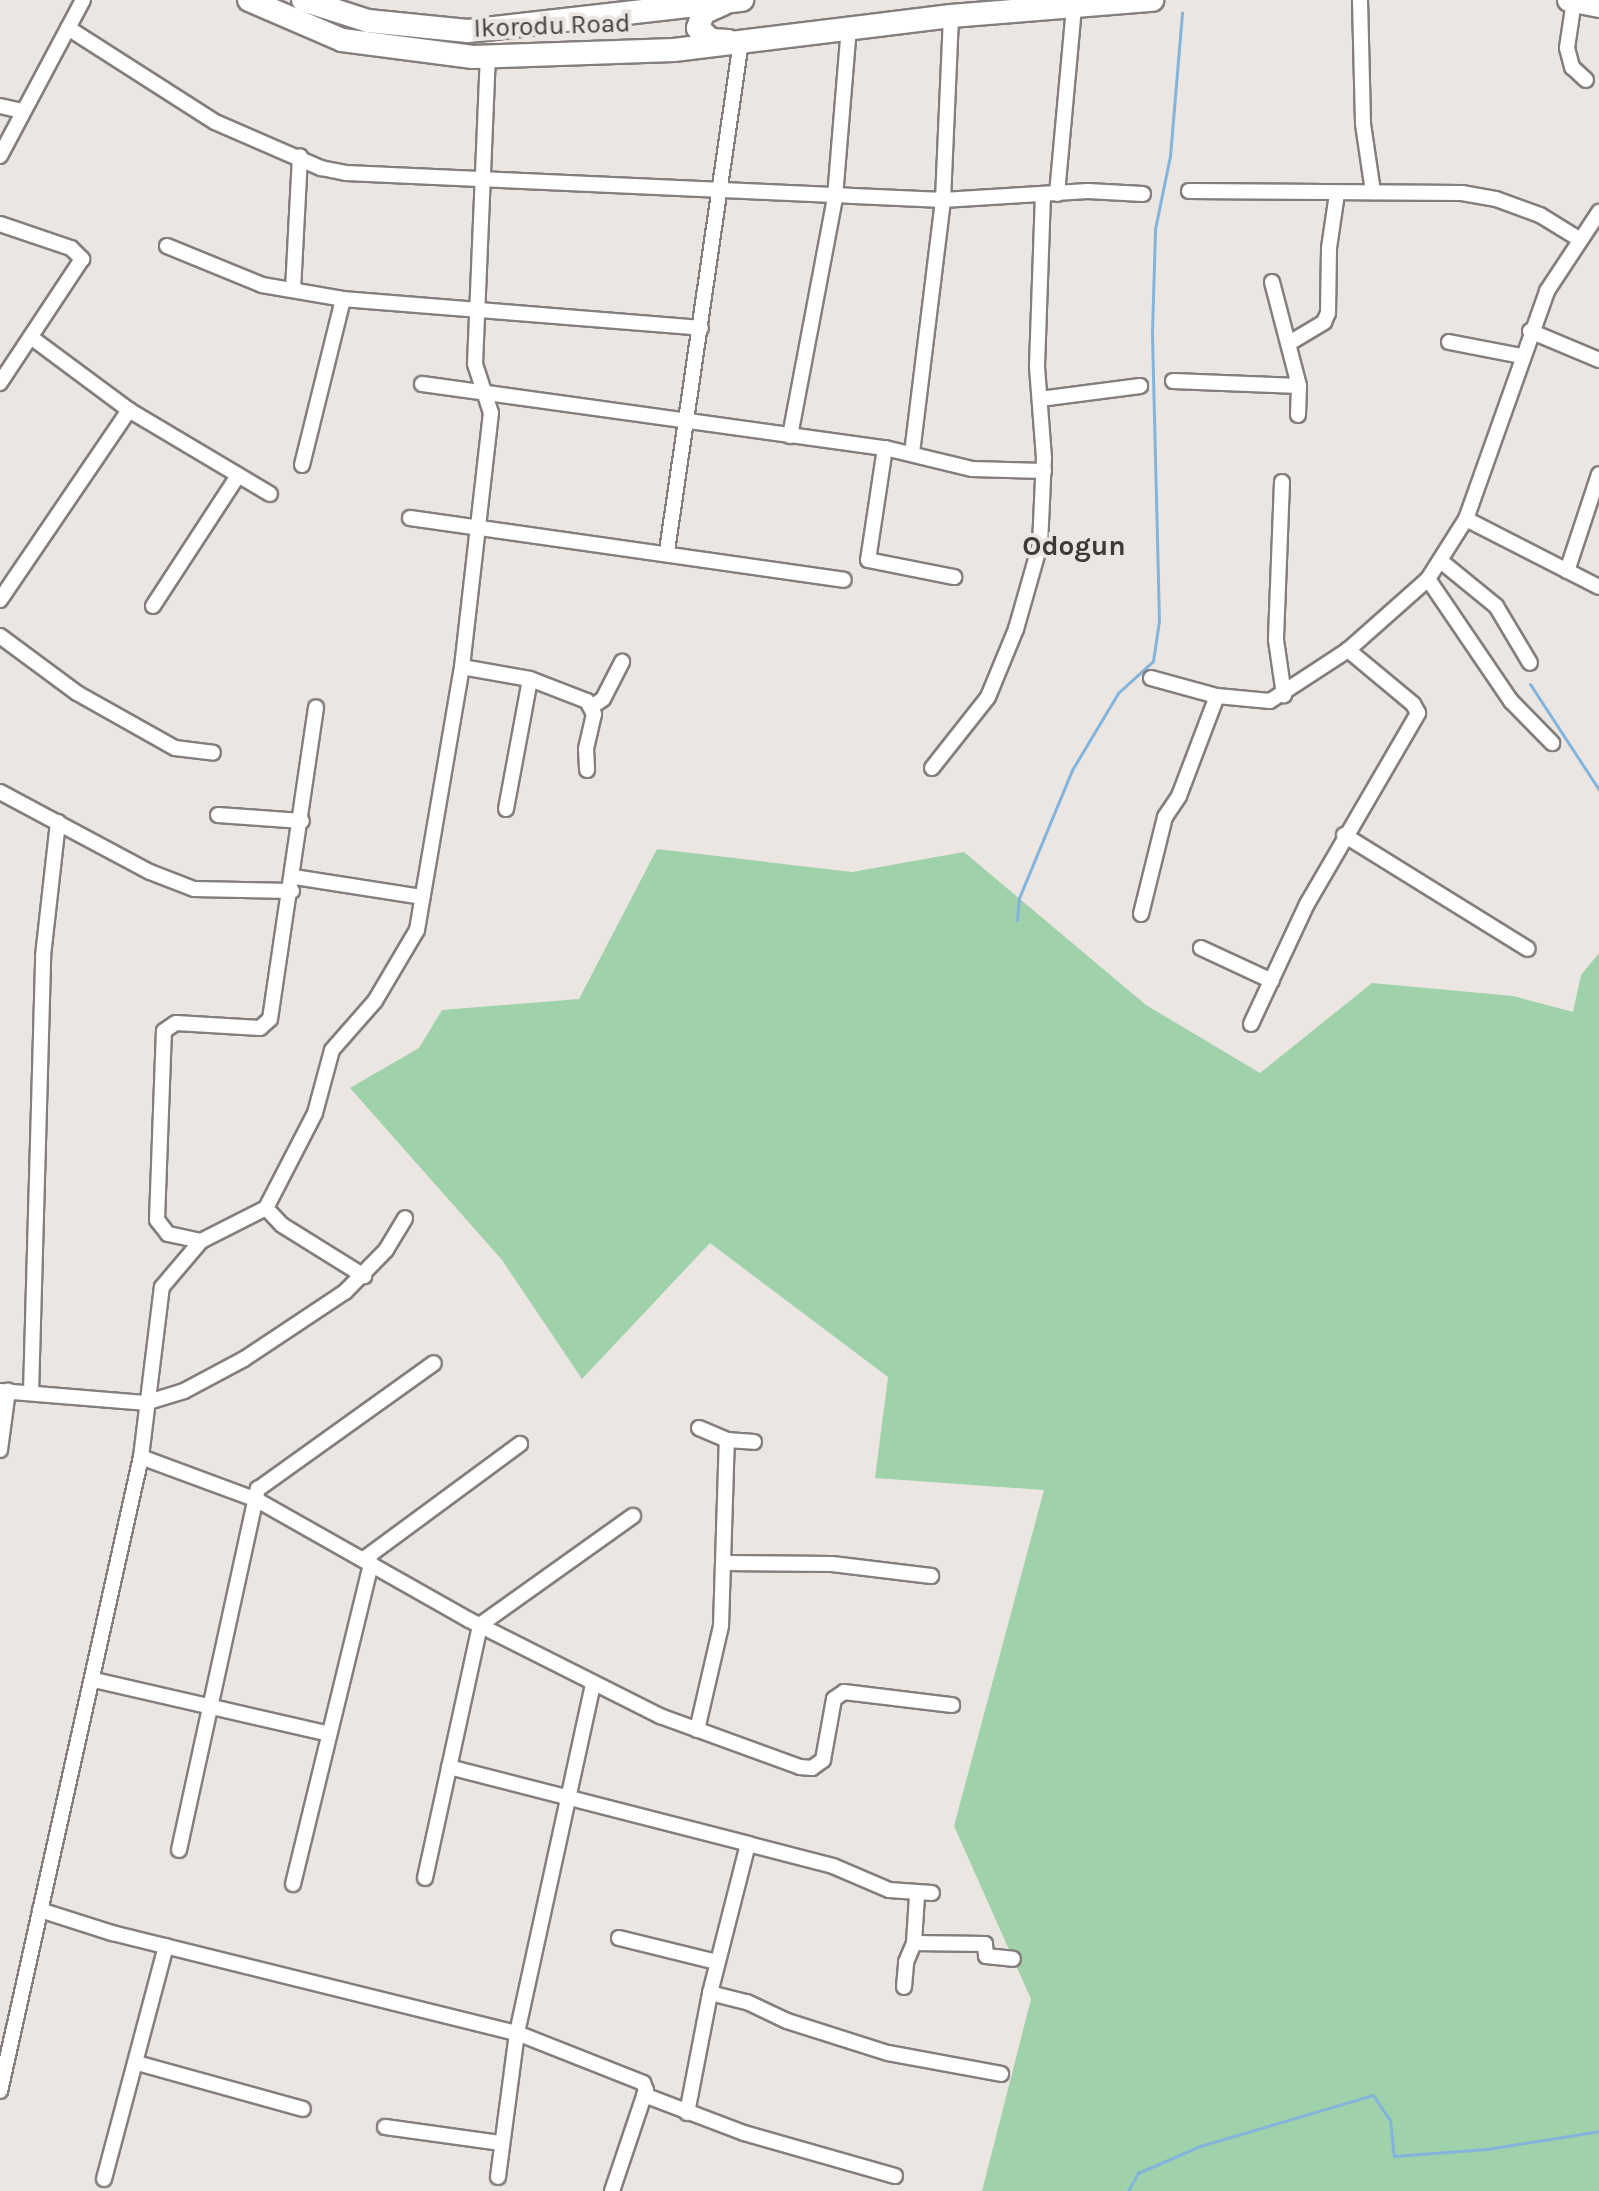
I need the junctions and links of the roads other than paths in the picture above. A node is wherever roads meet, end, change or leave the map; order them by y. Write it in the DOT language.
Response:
graph roads {
  1 [pos="83,0"];
  2 [pos="249,0"];
  3 [pos="303,0"];
  4 [pos="736,0"];
  5 [pos="742,0"];
  6 [pos="1152,0"];
  7 [pos="1360,0"];
  8 [pos="1572,0"];
  9 [pos="1074,6"];
  10 [pos="1599,6"];
  11 [pos="951,16"];
  12 [pos="68,28"];
  13 [pos="849,28"];
  14 [pos="741,42"];
  15 [pos="488,57"];
  16 [pos="1586,80"];
  17 [pos="0,106"];
  18 [pos="22,111"];
  19 [pos="0,156"];
  20 [pos="300,156"];
  21 [pos="483,177"];
  22 [pos="723,189"];
  23 [pos="1189,191"];
  24 [pos="1373,192"];
  25 [pos="1143,194"];
  26 [pos="1337,194"];
  27 [pos="1050,195"];
  28 [pos="835,197"];
  29 [pos="943,200"];
  30 [pos="1599,212"];
  31 [pos="0,224"];
  32 [pos="1579,239"];
  33 [pos="167,246"];
  34 [pos="1272,282"];
  35 [pos="293,290"];
  36 [pos="343,299"];
  37 [pos="479,306"];
  38 [pos="701,328"];
  39 [pos="1530,331"];
  40 [pos="32,338"];
  41 [pos="1291,342"];
  42 [pos="1449,342"];
  43 [pos="1521,356"];
  44 [pos="1599,360"];
  45 [pos="1173,381"];
  46 [pos="0,383"];
  47 [pos="422,384"];
  48 [pos="1140,386"];
  49 [pos="1299,386"];
  50 [pos="485,390"];
  51 [pos="1040,399"];
  52 [pos="129,410"];
  53 [pos="1298,415"];
  54 [pos="686,420"];
  55 [pos="790,436"];
  56 [pos="885,448"];
  57 [pos="912,453"];
  58 [pos="302,465"];
  59 [pos="1044,471"];
  60 [pos="1599,474"];
  61 [pos="237,477"];
  62 [pos="1282,482"];
  63 [pos="270,494"];
  64 [pos="410,518"];
  65 [pos="1466,519"];
  66 [pos="474,527"];
  67 [pos="667,551"];
  68 [pos="1442,562"];
  69 [pos="1567,571"];
  70 [pos="954,577"];
  71 [pos="1428,579"];
  72 [pos="844,580"];
  73 [pos="1599,587"];
  74 [pos="0,600"];
  75 [pos="153,606"];
  76 [pos="0,636"];
  77 [pos="1348,650"];
  78 [pos="622,662"];
  79 [pos="1530,663"];
  80 [pos="462,667"];
  81 [pos="1151,678"];
  82 [pos="530,679"];
  83 [pos="1284,695"];
  84 [pos="1217,696"];
  85 [pos="593,706"];
  86 [pos="316,707"];
  87 [pos="1552,743"];
  88 [pos="213,753"];
  89 [pos="932,768"];
  90 [pos="587,770"];
  91 [pos="0,792"];
  92 [pos="506,809"];
  93 [pos="218,815"];
  94 [pos="302,821"];
  95 [pos="58,822"];
  96 [pos="1344,835"];
  97 [pos="293,884"];
  98 [pos="422,897"];
  99 [pos="1141,914"];
  100 [pos="1201,948"];
  101 [pos="1528,949"];
  102 [pos="1272,981"];
  103 [pos="1251,1024"];
  104 [pos="266,1208"];
  105 [pos="405,1218"];
  106 [pos="201,1241"];
  107 [pos="364,1276"];
  108 [pos="434,1363"];
  109 [pos="4,1391"];
  110 [pos="31,1393"];
  111 [pos="145,1403"];
  112 [pos="699,1428"];
  113 [pos="727,1440"];
  114 [pos="754,1442"];
  115 [pos="520,1444"];
  116 [pos="0,1450"];
  117 [pos="141,1457"];
  118 [pos="257,1500"];
  119 [pos="633,1516"];
  120 [pos="368,1561"];
  121 [pos="725,1563"];
  122 [pos="931,1576"];
  123 [pos="480,1625"];
  124 [pos="94,1680"];
  125 [pos="593,1684"];
  126 [pos="209,1705"];
  127 [pos="952,1705"];
  128 [pos="697,1730"];
  129 [pos="329,1734"];
  130 [pos="449,1767"];
  131 [pos="569,1795"];
  132 [pos="748,1844"];
  133 [pos="179,1850"];
  134 [pos="425,1878"];
  135 [pos="293,1884"];
  136 [pos="932,1893"];
  137 [pos="917,1896"];
  138 [pos="40,1910"];
  139 [pos="619,1938"];
  140 [pos="914,1943"];
  141 [pos="166,1946"];
  142 [pos="1013,1959"];
  143 [pos="717,1962"];
  144 [pos="904,1987"];
  145 [pos="710,1993"];
  146 [pos="517,2033"];
  147 [pos="137,2063"];
  148 [pos="1001,2074"];
  149 [pos="0,2091"];
  150 [pos="644,2095"];
  151 [pos="303,2109"];
  152 [pos="687,2113"];
  153 [pos="385,2127"];
  154 [pos="500,2143"];
  155 [pos="895,2176"];
  156 [pos="498,2177"];
  157 [pos="104,2179"];
  158 [pos="612,2191"];
  1 -- 12 [label="street"];
  2 -- 15 [label="highway, Ikorodu Road"];
  3 -- 4 [label="highway, Ikorodu Road"];
  4 -- 5 [label="highway, Ikorodu Road"];
  4 -- 14 [label="highway"];
  6 -- 9 [label="highway, Ikorodu Road"];
  7 -- 24 [label="street"];
  8 -- 10 [label="highway"];
  8 -- 16 [label="street"];
  9 -- 11 [label="highway, Ikorodu Road"];
  9 -- 27 [label="street"];
  11 -- 13 [label="highway, Ikorodu Road"];
  11 -- 29 [label="street"];
  12 -- 18 [label="street"];
  12 -- 20 [label="street"];
  13 -- 14 [label="highway, Ikorodu Road"];
  13 -- 28 [label="street"];
  14 -- 15 [label="highway, Ikorodu Road"];
  14 -- 22 [label="street"];
  15 -- 21 [label="street"];
  17 -- 18 [label="street"];
  18 -- 19 [label="street"];
  20 -- 21 [label="street"];
  20 -- 35 [label="street"];
  21 -- 22 [label="street"];
  21 -- 37 [label="street"];
  22 -- 28 [label="street"];
  22 -- 38 [label="street"];
  23 -- 26 [label="street"];
  24 -- 26 [label="street"];
  24 -- 32 [label="street"];
  25 -- 27 [label="street"];
  26 -- 41 [label="street"];
  27 -- 29 [label="street"];
  27 -- 51 [label="street"];
  28 -- 29 [label="street"];
  28 -- 55 [label="street"];
  29 -- 57 [label="street"];
  30 -- 32 [label="street"];
  31 -- 40 [label="street"];
  32 -- 39 [label="street"];
  33 -- 35 [label="street"];
  34 -- 41 [label="street"];
  35 -- 36 [label="street"];
  36 -- 37 [label="street"];
  36 -- 58 [label="street"];
  37 -- 38 [label="street"];
  37 -- 50 [label="street"];
  38 -- 54 [label="street"];
  39 -- 43 [label="street"];
  39 -- 44 [label="street"];
  40 -- 46 [label="street"];
  40 -- 52 [label="street"];
  41 -- 49 [label="street"];
  42 -- 43 [label="street"];
  43 -- 65 [label="street"];
  45 -- 49 [label="street"];
  47 -- 50 [label="street"];
  48 -- 51 [label="street"];
  49 -- 53 [label="street"];
  50 -- 54 [label="street"];
  50 -- 66 [label="street"];
  51 -- 59 [label="street"];
  52 -- 61 [label="street"];
  52 -- 74 [label="street"];
  54 -- 55 [label="street"];
  54 -- 67 [label="street"];
  55 -- 56 [label="street"];
  56 -- 57 [label="street"];
  56 -- 70 [label="street"];
  57 -- 59 [label="street"];
  59 -- 89 [label="street"];
  60 -- 69 [label="street"];
  61 -- 63 [label="street"];
  61 -- 75 [label="street"];
  62 -- 83 [label="street"];
  64 -- 66 [label="street"];
  65 -- 68 [label="street"];
  65 -- 69 [label="street"];
  66 -- 67 [label="street"];
  66 -- 80 [label="street"];
  67 -- 72 [label="street"];
  68 -- 71 [label="street"];
  68 -- 79 [label="street"];
  69 -- 73 [label="street"];
  71 -- 77 [label="street"];
  71 -- 87 [label="street"];
  76 -- 88 [label="street"];
  77 -- 83 [label="street"];
  77 -- 96 [label="street"];
  78 -- 85 [label="street"];
  80 -- 82 [label="street"];
  80 -- 98 [label="street"];
  81 -- 84 [label="street"];
  82 -- 85 [label="street"];
  82 -- 92 [label="street"];
  83 -- 84 [label="street"];
  84 -- 99 [label="street"];
  85 -- 90 [label="street"];
  86 -- 94 [label="street"];
  91 -- 95 [label="street"];
  93 -- 94 [label="street"];
  94 -- 97 [label="street"];
  95 -- 97 [label="street"];
  95 -- 110 [label="street"];
  96 -- 101 [label="street"];
  96 -- 102 [label="street"];
  97 -- 98 [label="street"];
  97 -- 106 [label="street"];
  98 -- 104 [label="street"];
  100 -- 102 [label="street"];
  102 -- 103 [label="street"];
  104 -- 106 [label="street"];
  104 -- 107 [label="street"];
  105 -- 107 [label="street"];
  106 -- 111 [label="street"];
  107 -- 111 [label="street"];
  108 -- 118 [label="street"];
  109 -- 110 [label="street"];
  109 -- 116 [label="street"];
  110 -- 111 [label="street"];
  111 -- 117 [label="street"];
  112 -- 113 [label="street"];
  113 -- 114 [label="street"];
  113 -- 121 [label="street"];
  115 -- 120 [label="street"];
  117 -- 118 [label="street"];
  117 -- 124 [label="street"];
  118 -- 120 [label="street"];
  118 -- 126 [label="street"];
  119 -- 123 [label="street"];
  120 -- 123 [label="street"];
  120 -- 129 [label="street"];
  121 -- 122 [label="street"];
  121 -- 128 [label="street"];
  123 -- 125 [label="street"];
  123 -- 130 [label="street"];
  124 -- 126 [label="street"];
  124 -- 138 [label="street"];
  125 -- 128 [label="street"];
  125 -- 131 [label="street"];
  126 -- 129 [label="street"];
  126 -- 133 [label="street"];
  127 -- 128 [label="street"];
  129 -- 135 [label="street"];
  130 -- 131 [label="street"];
  130 -- 134 [label="street"];
  131 -- 132 [label="street"];
  131 -- 146 [label="street"];
  132 -- 137 [label="street"];
  132 -- 143 [label="street"];
  136 -- 137 [label="street"];
  137 -- 140 [label="street"];
  138 -- 141 [label="street"];
  138 -- 149 [label="street"];
  139 -- 143 [label="street"];
  140 -- 142 [label="street"];
  140 -- 144 [label="street"];
  141 -- 146 [label="street"];
  141 -- 147 [label="street"];
  143 -- 145 [label="street"];
  145 -- 148 [label="street"];
  145 -- 152 [label="street"];
  146 -- 150 [label="street"];
  146 -- 154 [label="street"];
  147 -- 151 [label="street"];
  147 -- 157 [label="street"];
  150 -- 152 [label="street"];
  150 -- 158 [label="street"];
  152 -- 155 [label="street"];
  153 -- 154 [label="street"];
  154 -- 156 [label="street"];
}
